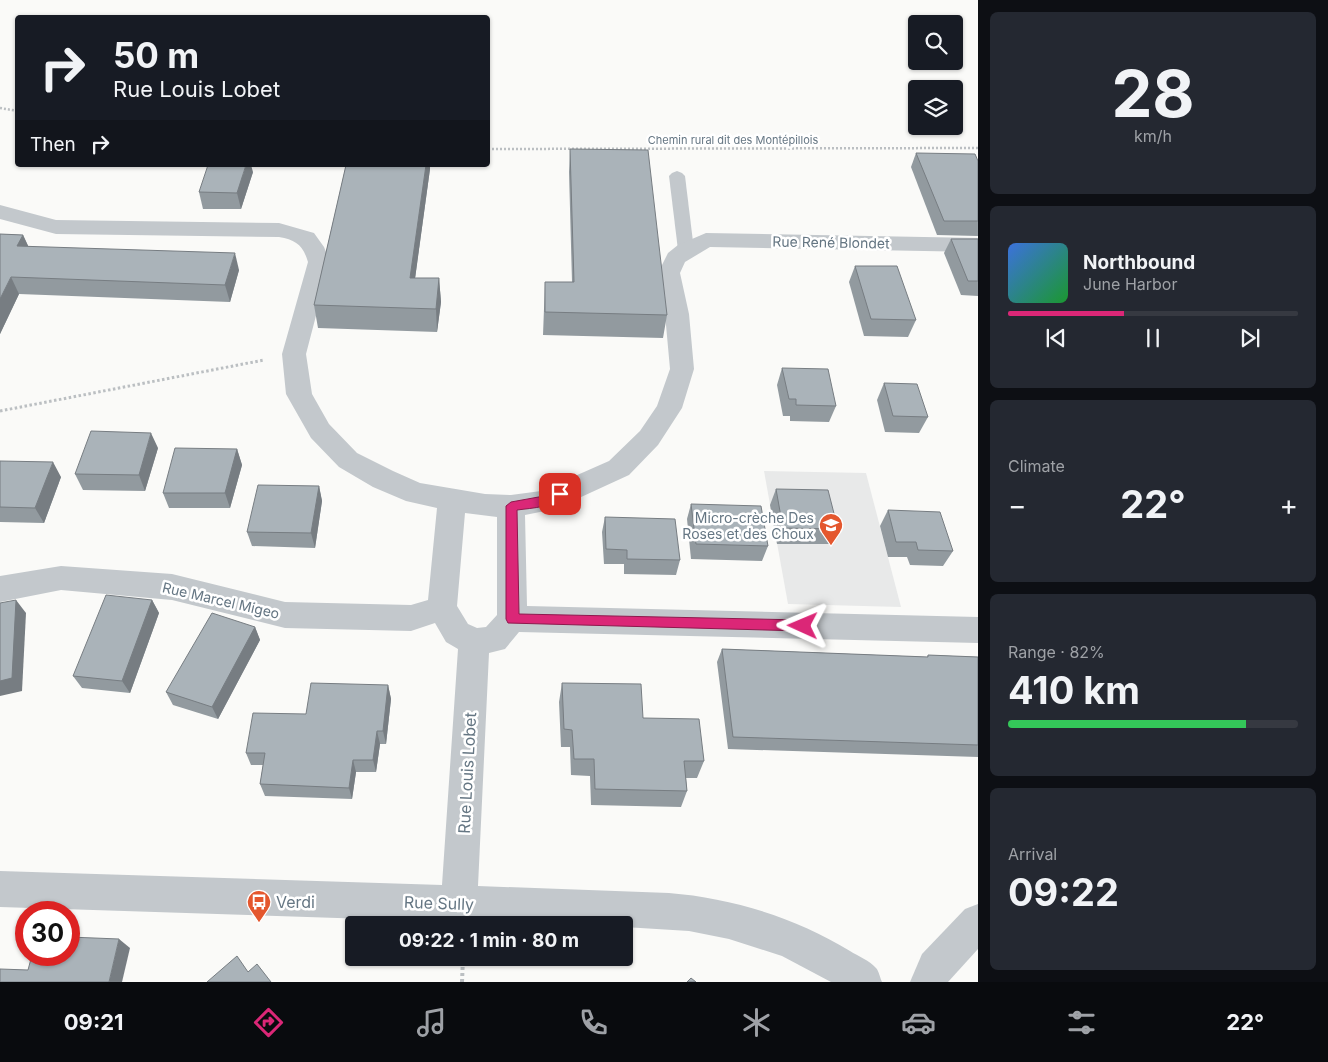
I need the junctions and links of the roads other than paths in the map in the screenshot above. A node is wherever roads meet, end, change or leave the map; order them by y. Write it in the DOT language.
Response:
graph roads {
  1 [pos="676,176"];
  2 [pos="0,212"];
  3 [pos="978,245"];
  4 [pos="686,250"];
  5 [pos="452,500"];
  6 [pos="511,506"];
  7 [pos="0,589"];
  8 [pos="442,608"];
  9 [pos="512,619"];
  10 [pos="978,630"];
  11 [pos="474,642"];
  12 [pos="0,889"];
  13 [pos="459,904"];
  14 [pos="978,922"];
  15 [pos="863,982"];
  16 [pos="930,982"];
  1 -- 4 [label="lane"];
  2 -- 5 [label="street"];
  3 -- 4 [label="street, Rue René Blondet"];
  4 -- 6 [label="street"];
  5 -- 6 [label="street"];
  5 -- 8 [label="street"];
  6 -- 9 [label="street"];
  7 -- 8 [label="street, Rue Marcel Migeo"];
  8 -- 11 [label="street"];
  9 -- 10 [label="street"];
  9 -- 11 [label="street"];
  11 -- 13 [label="street, Rue Louis Lobet"];
  12 -- 13 [label="street, Rue Sully"];
  13 -- 15 [label="street, Rue Sully"];
  14 -- 16 [label="street"];
}
